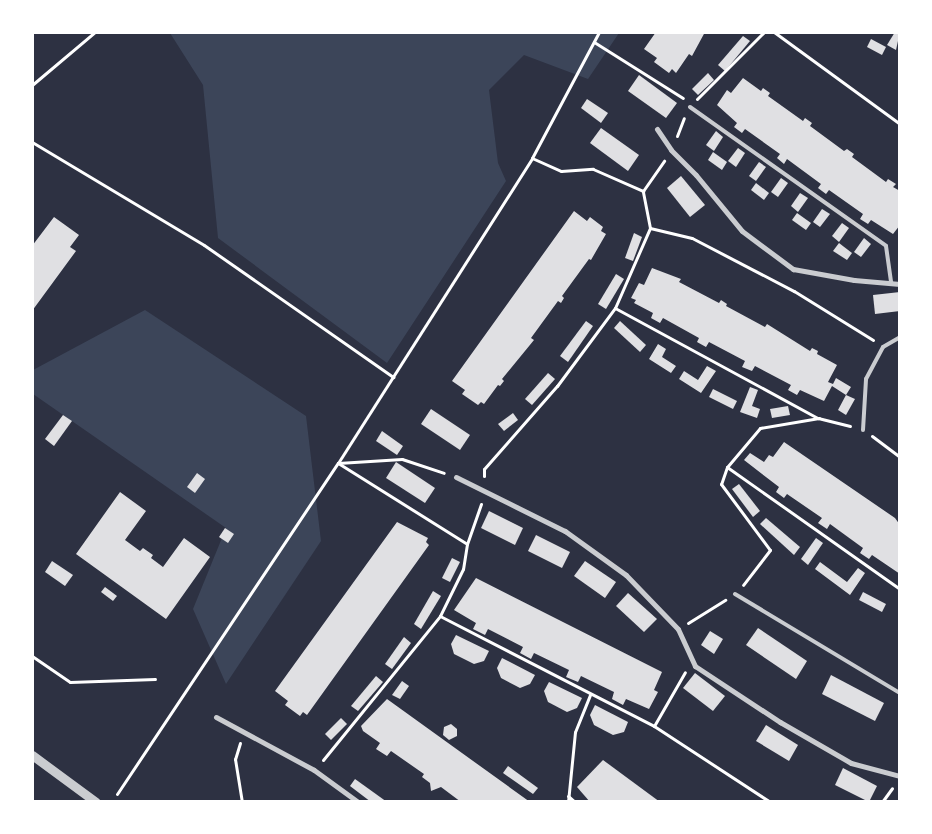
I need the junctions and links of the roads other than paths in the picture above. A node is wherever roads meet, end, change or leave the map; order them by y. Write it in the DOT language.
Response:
graph roads {
  1 [pos="690,107"];
  2 [pos="657,129"];
  3 [pos="890,283"];
  4 [pos="900,284"];
  5 [pos="900,337"];
  6 [pos="863,430"];
  7 [pos="456,477"];
  8 [pos="735,594"];
  9 [pos="900,693"];
  10 [pos="216,717"];
  11 [pos="32,756"];
  12 [pos="900,776"];
  13 [pos="96,802"];
  14 [pos="358,802"];
  1 -- 3 [label="lane"];
  2 -- 3 [label="street"];
  3 -- 4 [label="street"];
  5 -- 6 [label="lane"];
  7 -- 12 [label="street"];
  8 -- 9 [label="lane"];
  10 -- 14 [label="street"];
  11 -- 13 [label="street"];
}
